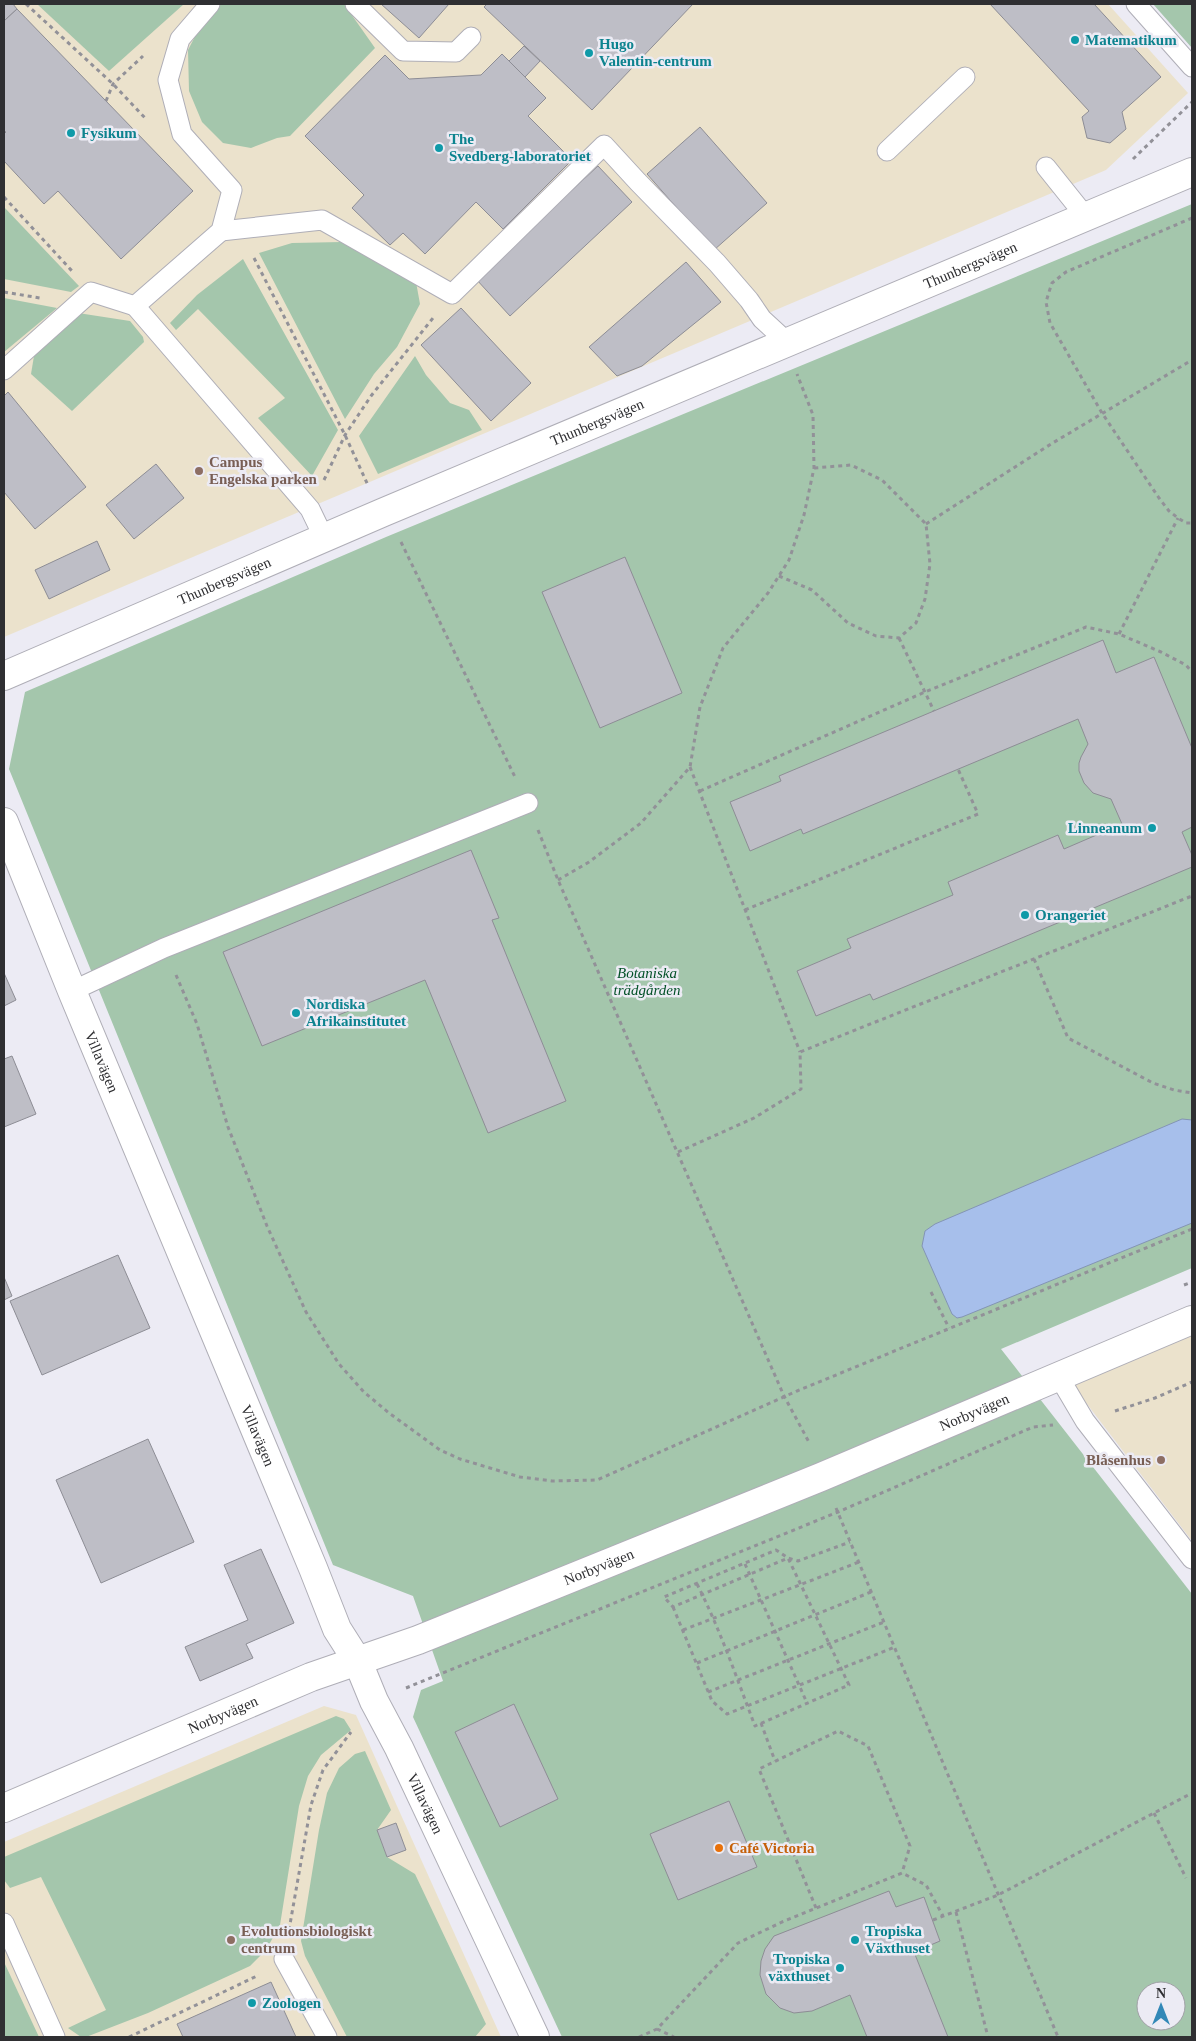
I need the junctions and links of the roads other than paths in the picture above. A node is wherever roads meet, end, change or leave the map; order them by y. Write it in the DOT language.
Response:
graph roads {
  1 [pos="210,4"];
  2 [pos="355,4"];
  3 [pos="1136,4"];
  4 [pos="471,37"];
  5 [pos="1192,67"];
  6 [pos="965,77"];
  7 [pos="886,151"];
  8 [pos="1046,167"];
  9 [pos="1192,172"];
  10 [pos="1086,217"];
  11 [pos="230,230"];
  12 [pos="135,306"];
  13 [pos="787,342"];
  14 [pos="4,370"];
  15 [pos="324,538"];
  16 [pos="4,676"];
  17 [pos="528,803"];
  18 [pos="4,822"];
  19 [pos="72,991"];
  20 [pos="1192,1320"];
  21 [pos="1059,1377"];
  22 [pos="1192,1559"];
  23 [pos="358,1662"];
  24 [pos="4,1808"];
  25 [pos="4,1923"];
  26 [pos="284,1959"];
  27 [pos="54,2037"];
  28 [pos="327,2037"];
  29 [pos="535,2037"];
  1 -- 11 [label="lane"];
  2 -- 4 [label="lane"];
  3 -- 5 [label="lane"];
  6 -- 7 [label="lane"];
  8 -- 10 [label="lane"];
  9 -- 10 [label="street, Thunbergsvägen"];
  10 -- 13 [label="street, Thunbergsvägen"];
  11 -- 12 [label="lane"];
  11 -- 13 [label="lane"];
  12 -- 14 [label="lane"];
  12 -- 15 [label="lane"];
  13 -- 15 [label="street, Thunbergsvägen"];
  15 -- 16 [label="street, Thunbergsvägen"];
  17 -- 19 [label="lane"];
  18 -- 19 [label="street, Villavägen"];
  19 -- 23 [label="street, Villavägen"];
  20 -- 21 [label="street, Norbyvägen"];
  21 -- 22 [label="lane"];
  21 -- 23 [label="street, Norbyvägen"];
  23 -- 24 [label="street, Norbyvägen"];
  23 -- 29 [label="street, Villavägen"];
  25 -- 27 [label="lane"];
  26 -- 28 [label="lane"];
}
